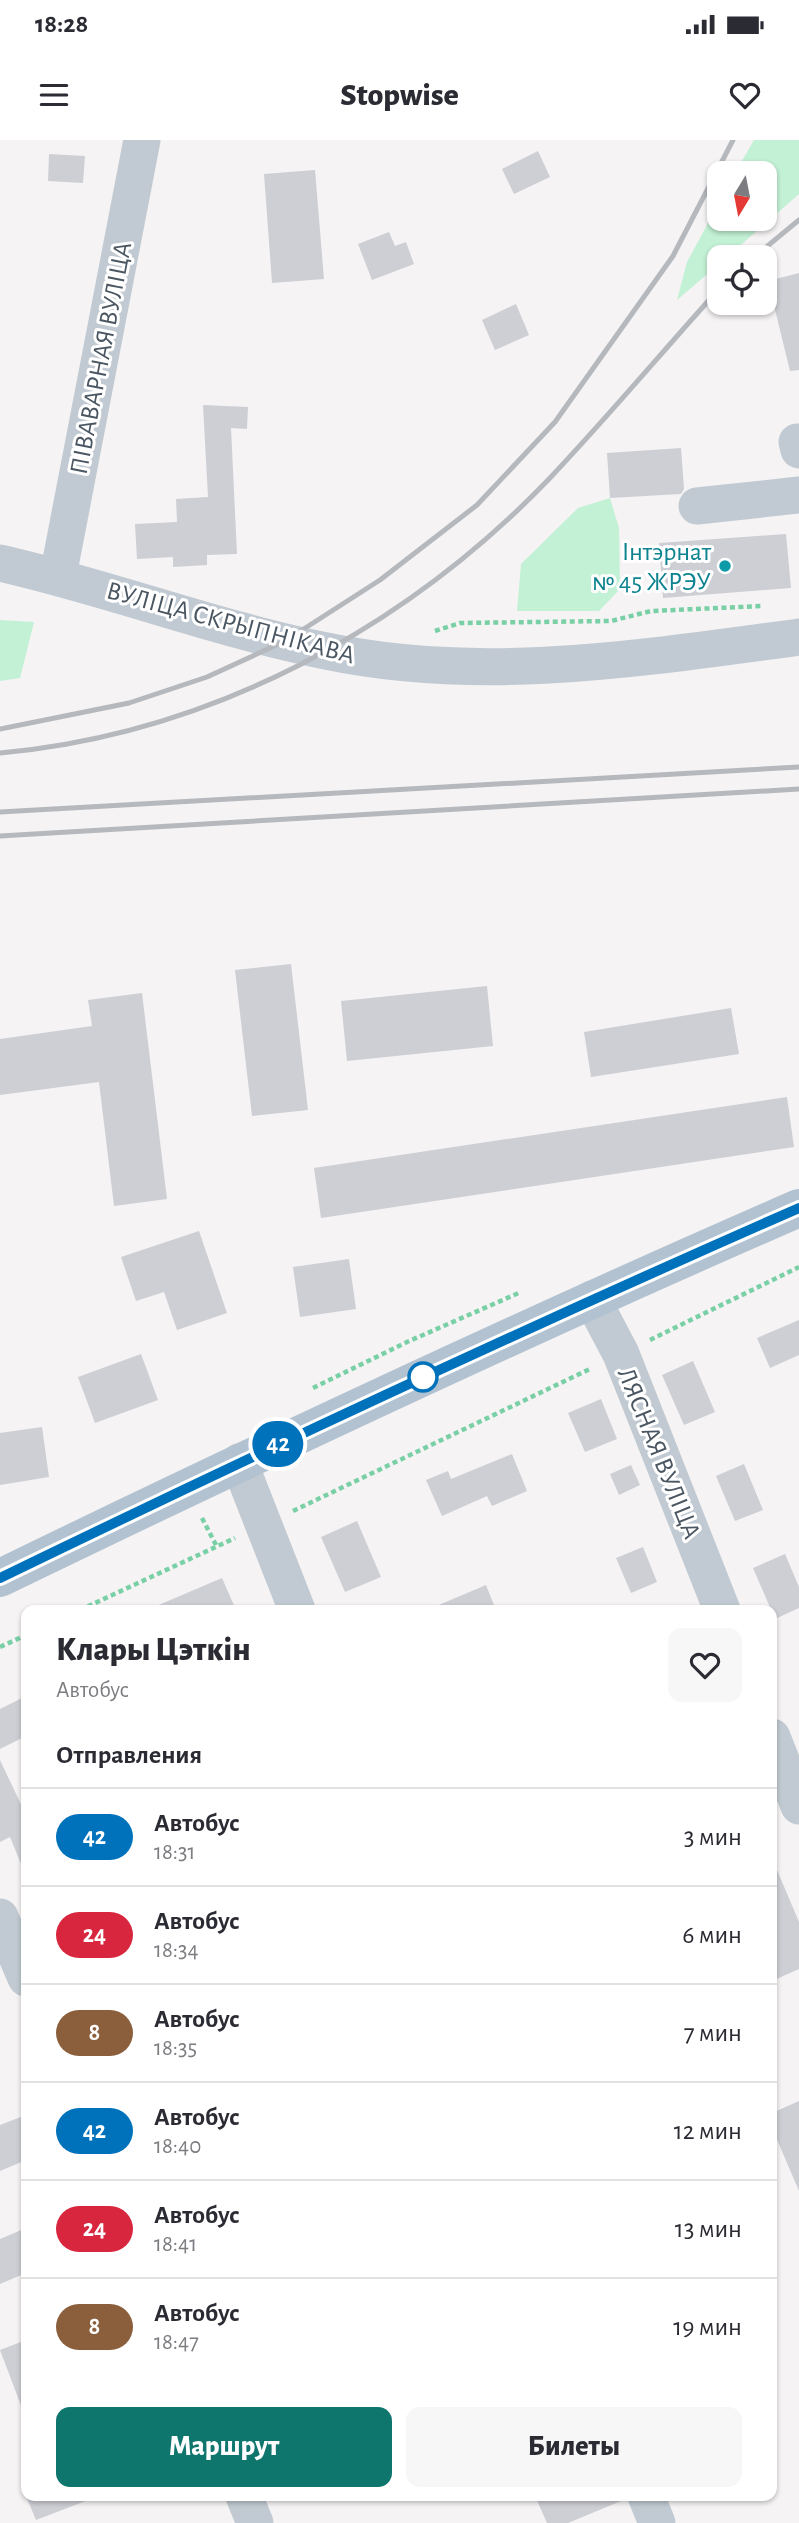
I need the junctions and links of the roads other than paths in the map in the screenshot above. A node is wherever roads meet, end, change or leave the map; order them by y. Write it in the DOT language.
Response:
graph roads {
  1 [pos="142,140"];
  2 [pos="799,495"];
  3 [pos="697,506"];
  4 [pos="0,563"];
  5 [pos="58,576"];
  6 [pos="799,636"];
  7 [pos="799,1208"];
  8 [pos="592,1298"];
  9 [pos="239,1462"];
  10 [pos="0,1578"];
  11 [pos="295,1605"];
  12 [pos="720,1605"];
  13 [pos="777,1750"];
  14 [pos="799,1806"];
  15 [pos="0,1917"];
  16 [pos="21,1966"];
  17 [pos="246,2501"];
  18 [pos="648,2501"];
  19 [pos="255,2523"];
  20 [pos="657,2523"];
  1 -- 5 [label="street, ПІВАВАРНАЯ ВУЛІЦА"];
  2 -- 3 [label="street"];
  4 -- 5 [label="street, ВУЛІЦА СКРЫПНІКАВА"];
  5 -- 6 [label="street, ВУЛІЦА СКРЫПНІКАВА"];
  7 -- 8 [label="main road"];
  8 -- 9 [label="main road"];
  8 -- 12 [label="street, ЛЯСНАЯ ВУЛІЦА"];
  9 -- 10 [label="main road"];
  9 -- 11 [label="street"];
  13 -- 14 [label="street"];
  15 -- 16 [label="street"];
  17 -- 19 [label="street"];
  18 -- 20 [label="street"];
}
